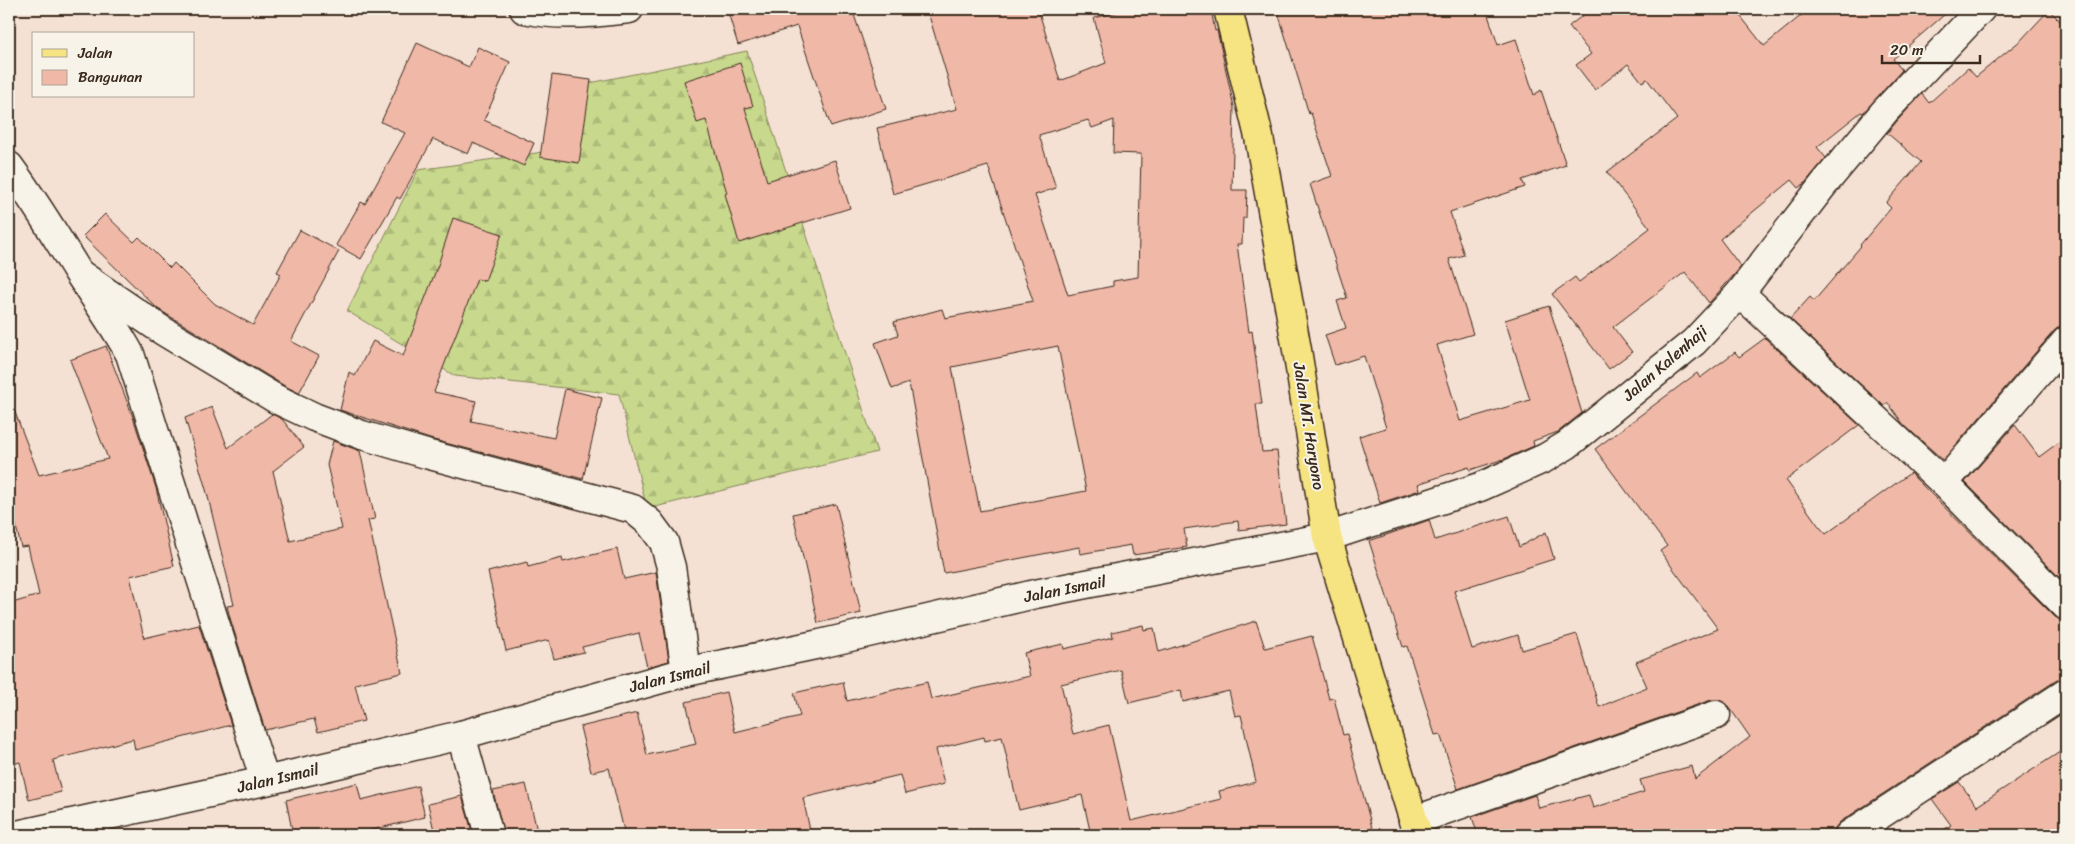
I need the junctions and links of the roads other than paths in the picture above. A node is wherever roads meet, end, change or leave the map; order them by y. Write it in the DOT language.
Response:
graph roads {
  1 [pos="524,9"];
  2 [pos="629,9"];
  3 [pos="1228,9"];
  4 [pos="1980,9"];
  5 [pos="9,166"];
  6 [pos="80,274"];
  7 [pos="1740,293"];
  8 [pos="2066,341"];
  9 [pos="1944,484"];
  10 [pos="1327,537"];
  11 [pos="2066,606"];
  12 [pos="686,672"];
  13 [pos="2066,693"];
  14 [pos="1716,715"];
  15 [pos="461,735"];
  16 [pos="265,781"];
  17 [pos="1416,828"];
  18 [pos="17,835"];
  19 [pos="489,835"];
  20 [pos="1849,835"];
  1 -- 2 [label="street"];
  3 -- 10 [label="main road, Jalan MT. Haryono"];
  4 -- 7 [label="street, Jalan Kalenhaji"];
  5 -- 6 [label="street"];
  6 -- 12 [label="street"];
  6 -- 16 [label="street"];
  7 -- 9 [label="street"];
  7 -- 10 [label="street, Jalan Kalenhaji"];
  8 -- 9 [label="street"];
  9 -- 11 [label="street"];
  10 -- 12 [label="street, Jalan Ismail"];
  10 -- 17 [label="main road, Jalan MT. Haryono"];
  12 -- 15 [label="street, Jalan Ismail"];
  13 -- 20 [label="street"];
  14 -- 17 [label="street"];
  15 -- 16 [label="street, Jalan Ismail"];
  15 -- 19 [label="street"];
  16 -- 18 [label="street, Jalan Ismail"];
}
